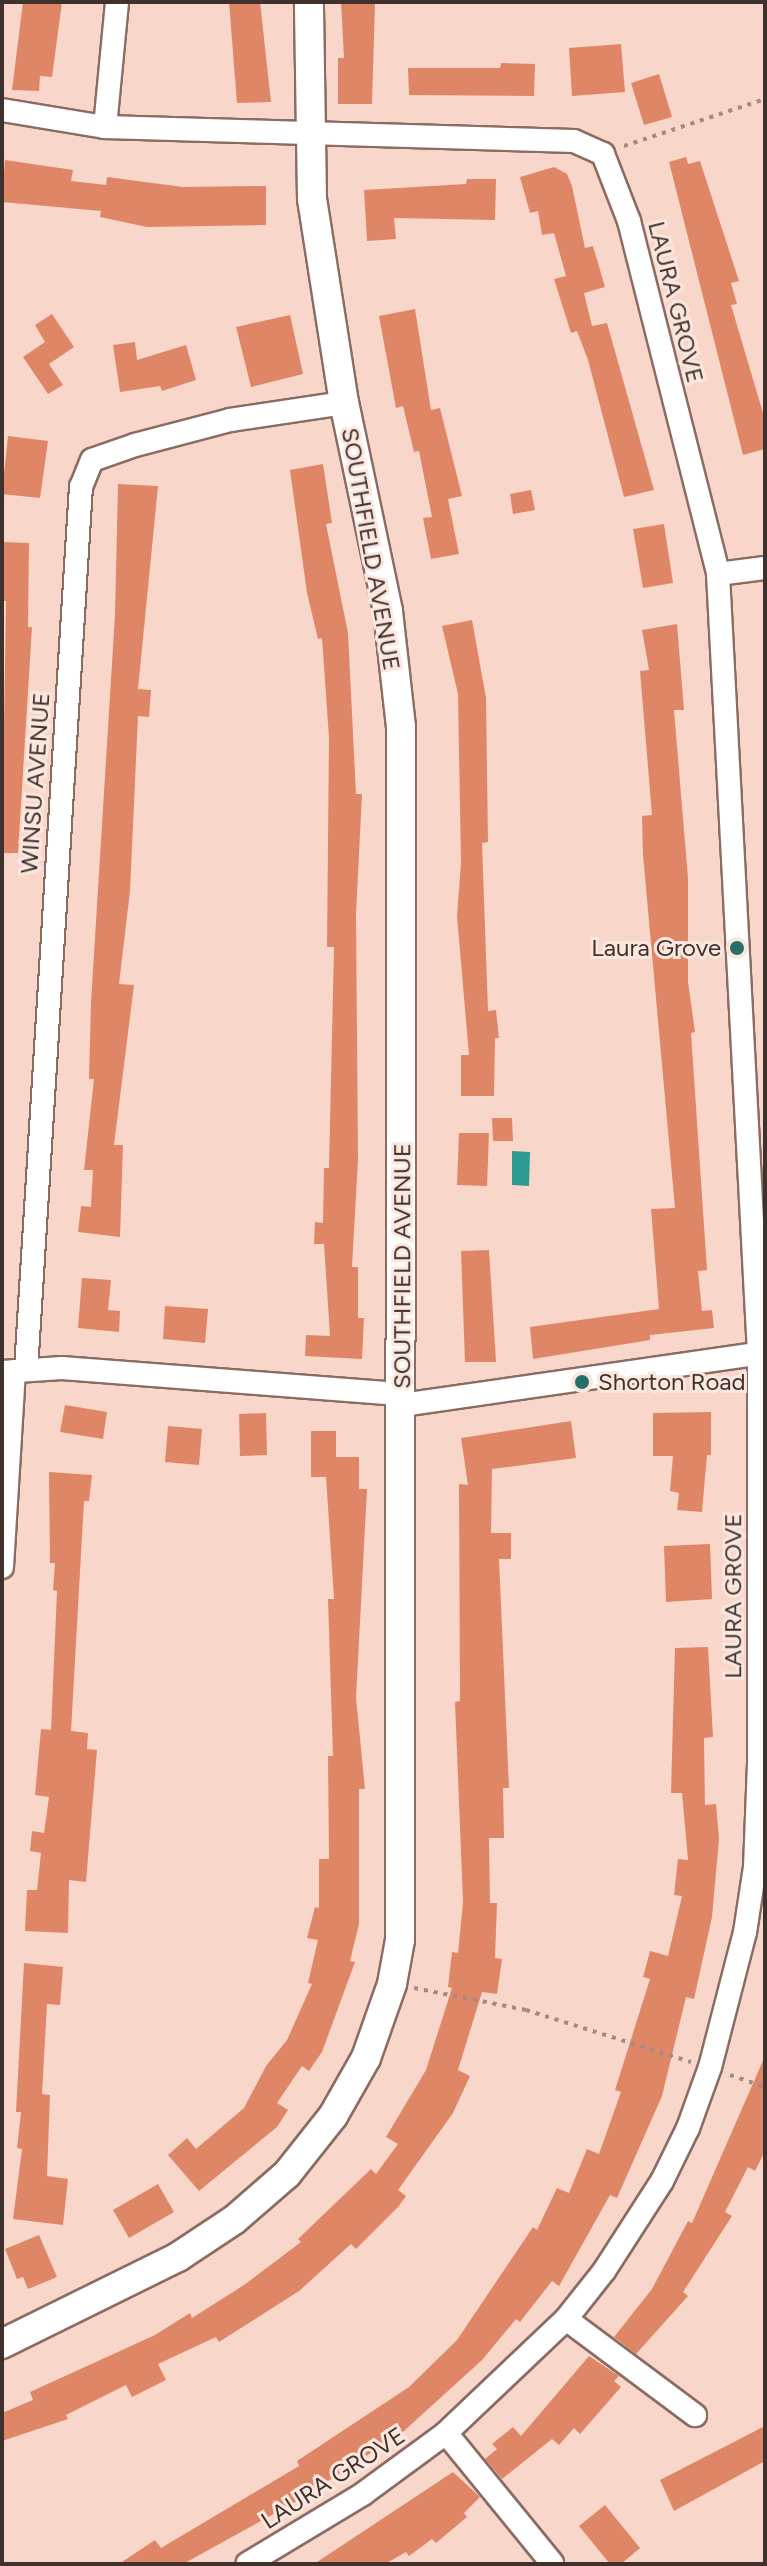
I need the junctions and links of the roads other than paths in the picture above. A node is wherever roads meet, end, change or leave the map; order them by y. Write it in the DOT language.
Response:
graph roads {
  1 [pos="117,2"];
  2 [pos="309,2"];
  3 [pos="2,110"];
  4 [pos="105,127"];
  5 [pos="308,132"];
  6 [pos="344,403"];
  7 [pos="765,568"];
  8 [pos="718,574"];
  9 [pos="762,1354"];
  10 [pos="14,1371"];
  11 [pos="402,1400"];
  12 [pos="2,1567"];
  13 [pos="566,2319"];
  14 [pos="2,2344"];
  15 [pos="695,2415"];
  16 [pos="446,2433"];
  17 [pos="552,2563"];
  18 [pos="247,2564"];
  1 -- 4 [label="street"];
  2 -- 5 [label="street, SOUTHFIELD AVENUE"];
  3 -- 4 [label="street"];
  4 -- 5 [label="street"];
  5 -- 6 [label="street, SOUTHFIELD AVENUE"];
  5 -- 8 [label="street, LAURA GROVE"];
  6 -- 10 [label="street, WINSU AVENUE"];
  6 -- 11 [label="street, SOUTHFIELD AVENUE"];
  7 -- 8 [label="street"];
  8 -- 9 [label="street, LAURA GROVE"];
  9 -- 11 [label="street"];
  9 -- 13 [label="street, LAURA GROVE"];
  10 -- 11 [label="street"];
  10 -- 12 [label="street, WINSU AVENUE"];
  11 -- 14 [label="street, SOUTHFIELD AVENUE"];
  13 -- 15 [label="street"];
  13 -- 16 [label="street, LAURA GROVE"];
  16 -- 17 [label="street"];
  16 -- 18 [label="street, LAURA GROVE"];
}
